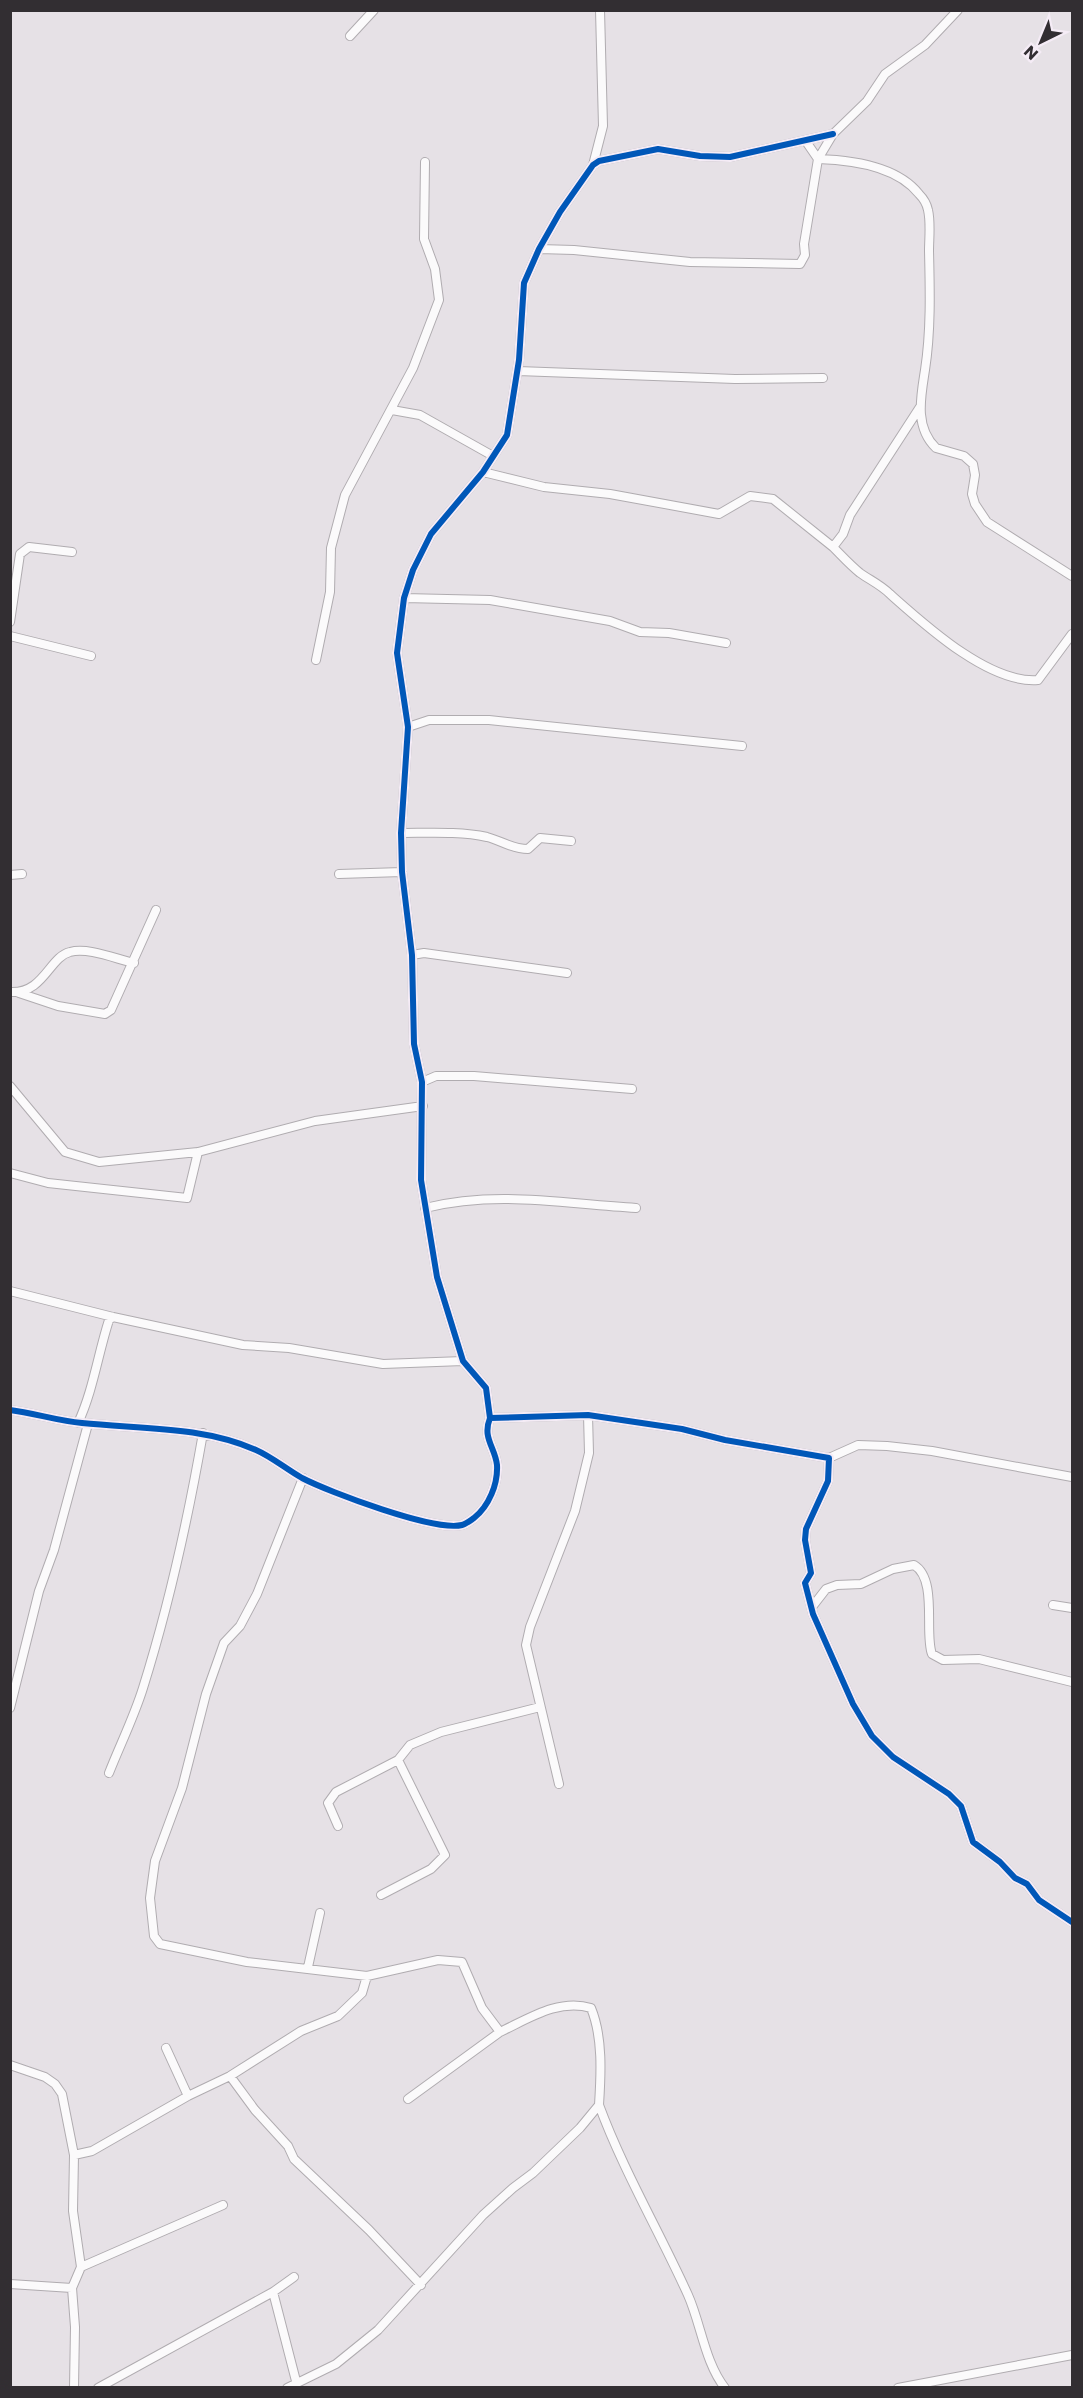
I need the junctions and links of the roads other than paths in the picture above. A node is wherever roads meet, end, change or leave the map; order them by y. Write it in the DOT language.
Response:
graph roads {
  1 [pos="374,10"];
  2 [pos="600,10"];
  3 [pos="958,10"];
  4 [pos="350,36"];
  5 [pos="833,134"];
  6 [pos="805,140"];
  7 [pos="818,159"];
  8 [pos="425,162"];
  9 [pos="593,165"];
  10 [pos="539,249"];
  11 [pos="518,371"];
  12 [pos="823,378"];
  13 [pos="920,406"];
  14 [pos="392,410"];
  15 [pos="494,456"];
  16 [pos="483,472"];
  17 [pos="833,547"];
  18 [pos="72,552"];
  19 [pos="1072,576"];
  20 [pos="405,598"];
  21 [pos="10,622"];
  22 [pos="1072,634"];
  23 [pos="10,636"];
  24 [pos="726,643"];
  25 [pos="91,656"];
  26 [pos="316,660"];
  27 [pos="408,727"];
  28 [pos="742,746"];
  29 [pos="401,833"];
  30 [pos="571,841"];
  31 [pos="402,872"];
  32 [pos="22,874"];
  33 [pos="339,874"];
  34 [pos="10,875"];
  35 [pos="156,909"];
  36 [pos="412,955"];
  37 [pos="134,963"];
  38 [pos="567,973"];
  39 [pos="15,992"];
  40 [pos="422,1082"];
  41 [pos="10,1086"];
  42 [pos="632,1089"];
  43 [pos="423,1106"];
  44 [pos="198,1152"];
  45 [pos="10,1173"];
  46 [pos="425,1208"];
  47 [pos="636,1208"];
  48 [pos="10,1291"];
  49 [pos="113,1317"];
  50 [pos="463,1361"];
  51 [pos="10,1410"];
  52 [pos="588,1415"];
  53 [pos="490,1418"];
  54 [pos="78,1423"];
  55 [pos="88,1424"];
  56 [pos="203,1433"];
  57 [pos="829,1458"];
  58 [pos="1072,1477"];
  59 [pos="303,1478"];
  60 [pos="1053,1605"];
  61 [pos="812,1607"];
  62 [pos="1072,1608"];
  63 [pos="1072,1682"];
  64 [pos="540,1707"];
  65 [pos="10,1708"];
  66 [pos="398,1760"];
  67 [pos="109,1773"];
  68 [pos="559,1784"];
  69 [pos="338,1826"];
  70 [pos="381,1895"];
  71 [pos="320,1913"];
  72 [pos="1072,1922"];
  73 [pos="308,1967"];
  74 [pos="367,1976"];
  75 [pos="500,2032"];
  76 [pos="166,2048"];
  77 [pos="10,2065"];
  78 [pos="230,2076"];
  79 [pos="188,2096"];
  80 [pos="408,2099"];
  81 [pos="599,2105"];
  82 [pos="74,2155"];
  83 [pos="223,2205"];
  84 [pos="81,2266"];
  85 [pos="294,2277"];
  86 [pos="10,2284"];
  87 [pos="421,2285"];
  88 [pos="72,2288"];
  89 [pos="273,2292"];
  90 [pos="1072,2355"];
  91 [pos="296,2381"];
  92 [pos="74,2388"];
  93 [pos="98,2388"];
  94 [pos="287,2388"];
  95 [pos="725,2388"];
  96 [pos="898,2388"];
  1 -- 4 [label="street"];
  2 -- 9 [label="street"];
  3 -- 5 [label="street"];
  5 -- 6 [label="street"];
  5 -- 7 [label="street"];
  6 -- 7 [label="street"];
  6 -- 9 [label="street"];
  7 -- 10 [label="street"];
  7 -- 13 [label="street"];
  8 -- 14 [label="street"];
  9 -- 10 [label="street"];
  10 -- 11 [label="street"];
  11 -- 12 [label="street"];
  11 -- 15 [label="street"];
  13 -- 17 [label="street"];
  13 -- 19 [label="street"];
  14 -- 15 [label="street"];
  14 -- 26 [label="street"];
  15 -- 16 [label="street"];
  16 -- 17 [label="street"];
  16 -- 20 [label="street"];
  17 -- 22 [label="street"];
  18 -- 21 [label="street"];
  20 -- 24 [label="street"];
  20 -- 27 [label="street"];
  23 -- 25 [label="street"];
  27 -- 28 [label="street"];
  27 -- 29 [label="street"];
  29 -- 30 [label="street"];
  29 -- 31 [label="street"];
  31 -- 33 [label="street"];
  31 -- 36 [label="street"];
  32 -- 34 [label="street"];
  35 -- 37 [label="street"];
  36 -- 38 [label="street"];
  36 -- 40 [label="street"];
  37 -- 39 [label="street"];
  37 -- 39 [label="street"];
  40 -- 42 [label="street"];
  40 -- 43 [label="street"];
  41 -- 44 [label="street"];
  43 -- 44 [label="street"];
  43 -- 46 [label="street"];
  44 -- 45 [label="street"];
  46 -- 47 [label="street"];
  46 -- 50 [label="street"];
  48 -- 49 [label="street"];
  49 -- 50 [label="street"];
  49 -- 54 [label="street"];
  50 -- 53 [label="street"];
  51 -- 54 [label="street"];
  52 -- 53 [label="street"];
  52 -- 57 [label="street"];
  52 -- 64 [label="street"];
  53 -- 59 [label="street"];
  54 -- 55 [label="street"];
  55 -- 56 [label="street"];
  55 -- 65 [label="street"];
  56 -- 59 [label="street"];
  56 -- 67 [label="street"];
  57 -- 58 [label="street"];
  57 -- 61 [label="street"];
  59 -- 73 [label="street"];
  60 -- 62 [label="street"];
  61 -- 63 [label="street"];
  61 -- 72 [label="street"];
  64 -- 66 [label="street"];
  64 -- 68 [label="street"];
  66 -- 69 [label="street"];
  66 -- 70 [label="street"];
  71 -- 73 [label="street"];
  73 -- 74 [label="street"];
  74 -- 75 [label="street"];
  74 -- 78 [label="street"];
  75 -- 80 [label="street"];
  75 -- 81 [label="street"];
  76 -- 79 [label="street"];
  77 -- 82 [label="street"];
  78 -- 79 [label="street"];
  78 -- 87 [label="street"];
  79 -- 82 [label="street"];
  81 -- 87 [label="street"];
  81 -- 95 [label="street"];
  82 -- 84 [label="street"];
  83 -- 84 [label="street"];
  84 -- 88 [label="street"];
  85 -- 89 [label="street"];
  86 -- 88 [label="street"];
  87 -- 91 [label="street"];
  88 -- 92 [label="street"];
  89 -- 91 [label="street"];
  89 -- 93 [label="street"];
  90 -- 96 [label="street"];
  91 -- 94 [label="street"];
}
